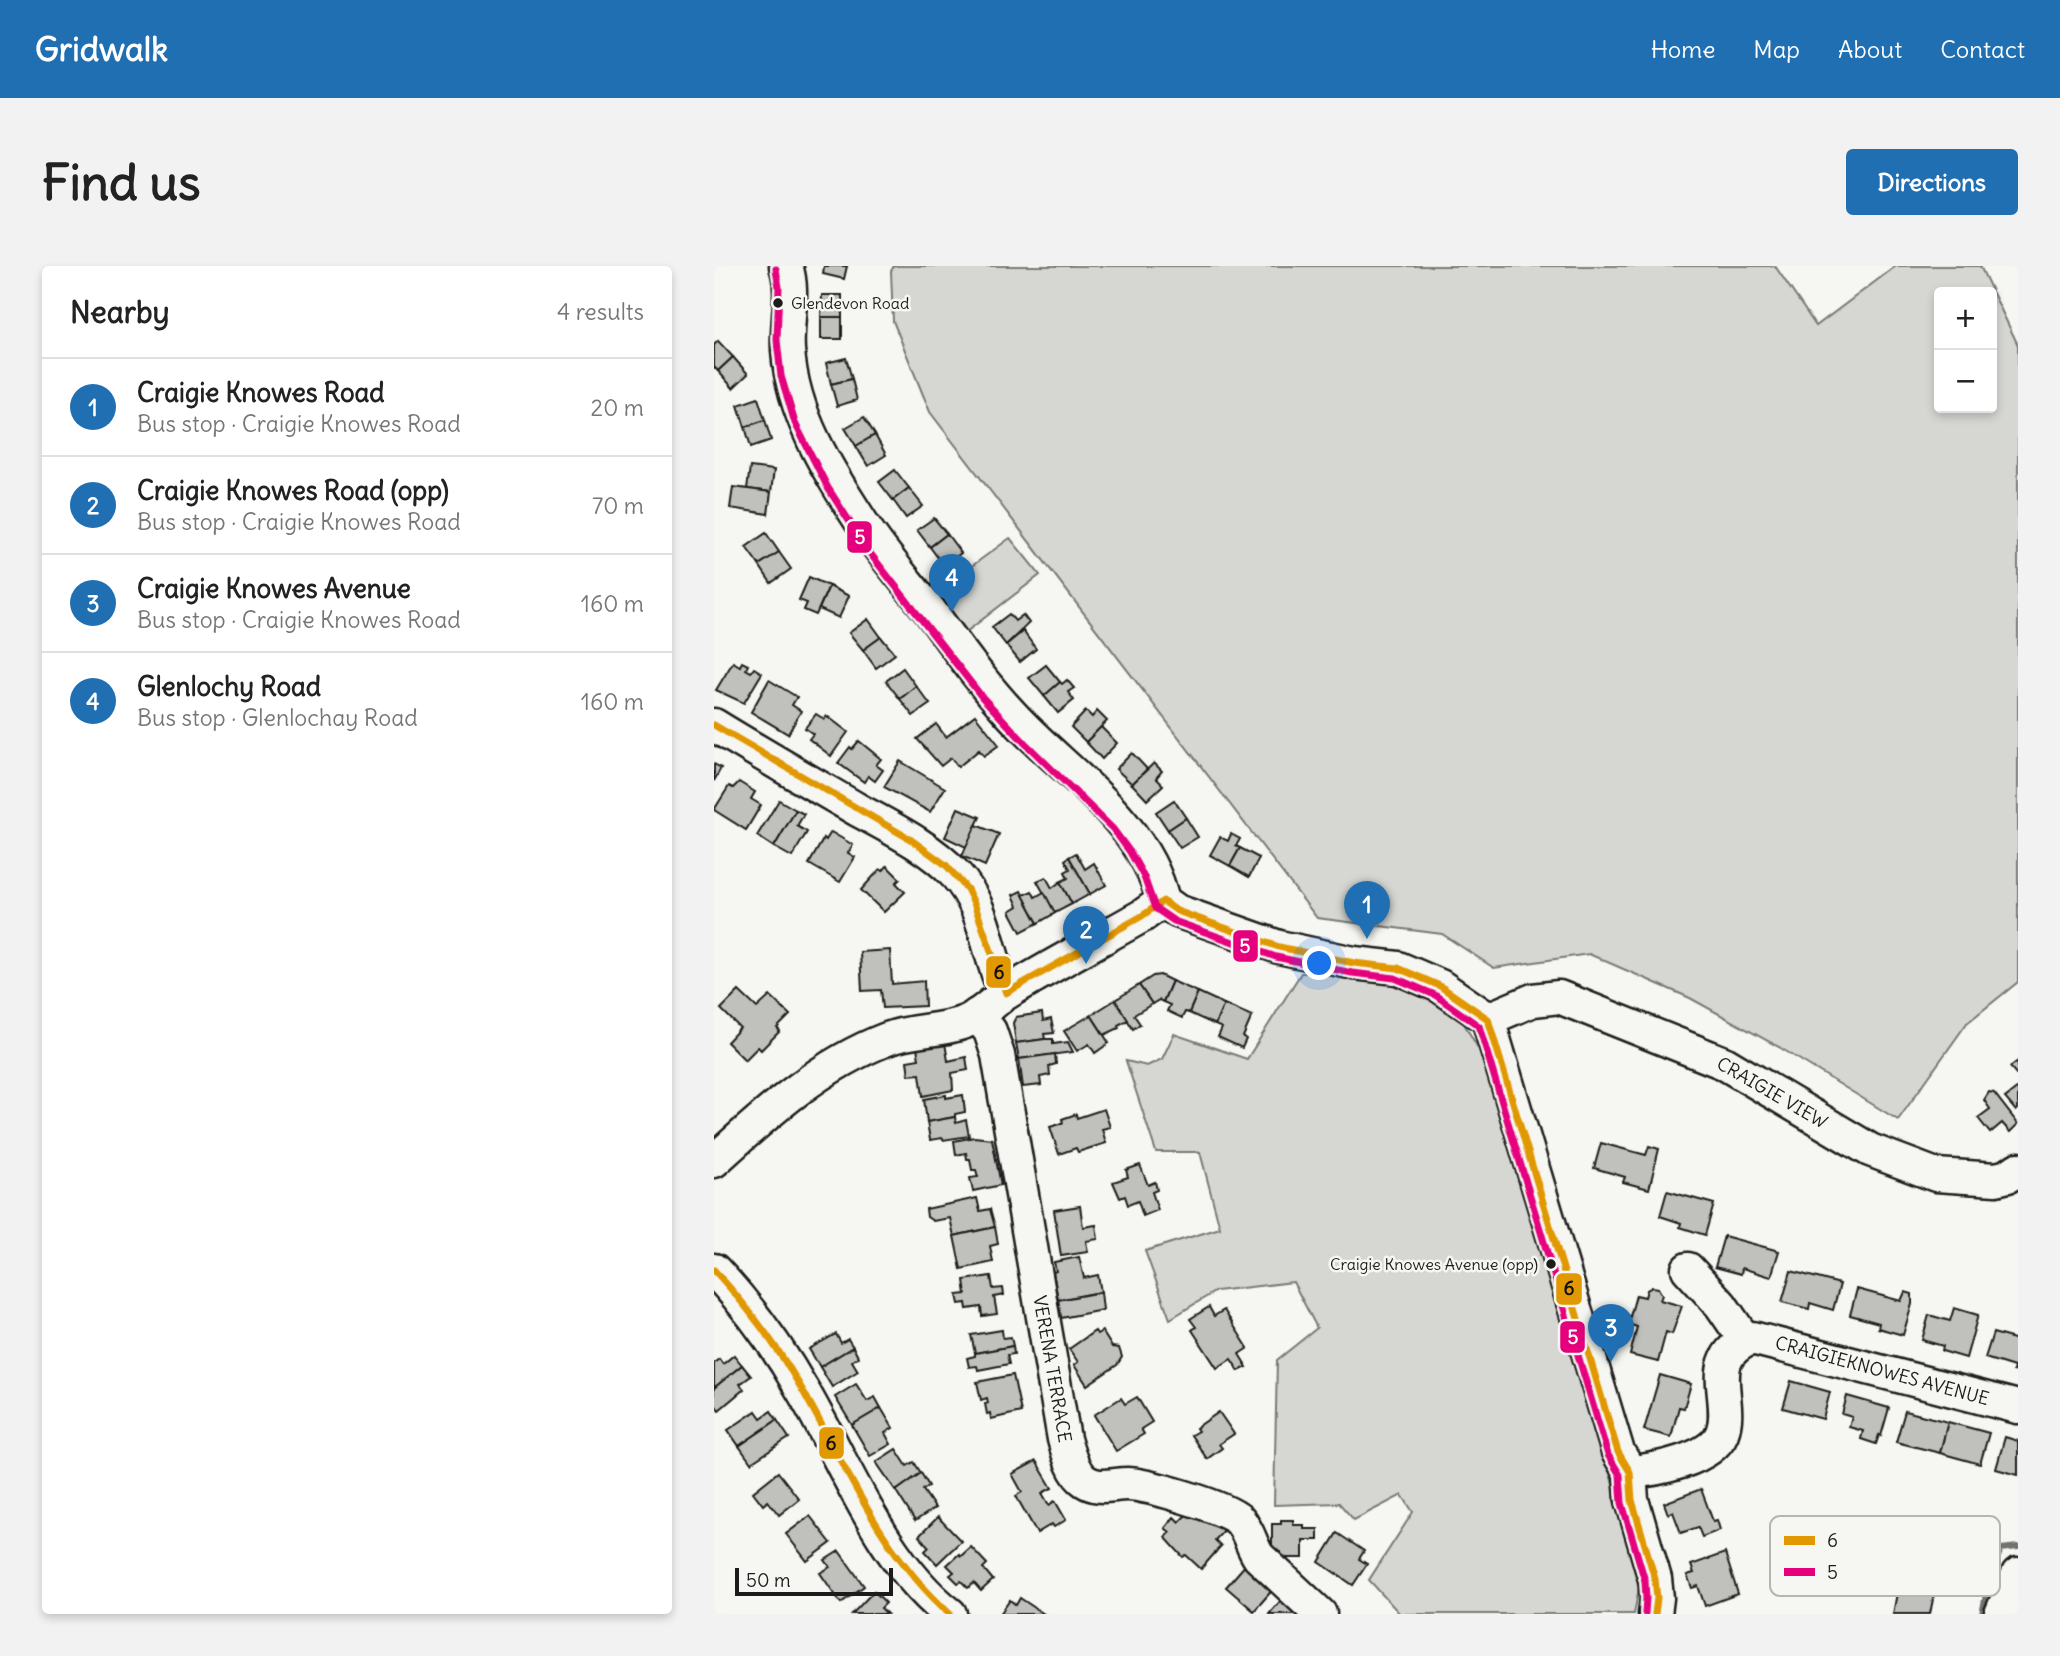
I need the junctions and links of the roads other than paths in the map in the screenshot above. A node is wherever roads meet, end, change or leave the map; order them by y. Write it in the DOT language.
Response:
graph roads {
  1 [pos="786,266"];
  2 [pos="714,725"];
  3 [pos="1163,901"];
  4 [pos="1006,993"];
  5 [pos="977,1015"];
  6 [pos="1488,1019"];
  7 [pos="714,1161"];
  8 [pos="2018,1169"];
  9 [pos="1688,1269"];
  10 [pos="714,1270"];
  11 [pos="1745,1340"];
  12 [pos="2018,1407"];
  13 [pos="1630,1472"];
  14 [pos="2018,1574"];
  15 [pos="950,1614"];
  16 [pos="1320,1614"];
  17 [pos="1655,1614"];
  18 [pos="2001,1614"];
  1 -- 3 [label="street"];
  2 -- 4 [label="street"];
  3 -- 4 [label="street"];
  3 -- 6 [label="street"];
  4 -- 5 [label="street"];
  5 -- 7 [label="street"];
  5 -- 16 [label="street, VERENA TERRACE"];
  6 -- 8 [label="street, CRAIGIE VIEW"];
  6 -- 13 [label="street"];
  9 -- 11 [label="street"];
  10 -- 15 [label="street"];
  11 -- 12 [label="street, CRAIGIEKNOWES AVENUE"];
  11 -- 13 [label="street"];
  13 -- 17 [label="street"];
  14 -- 18 [label="street"];
}
